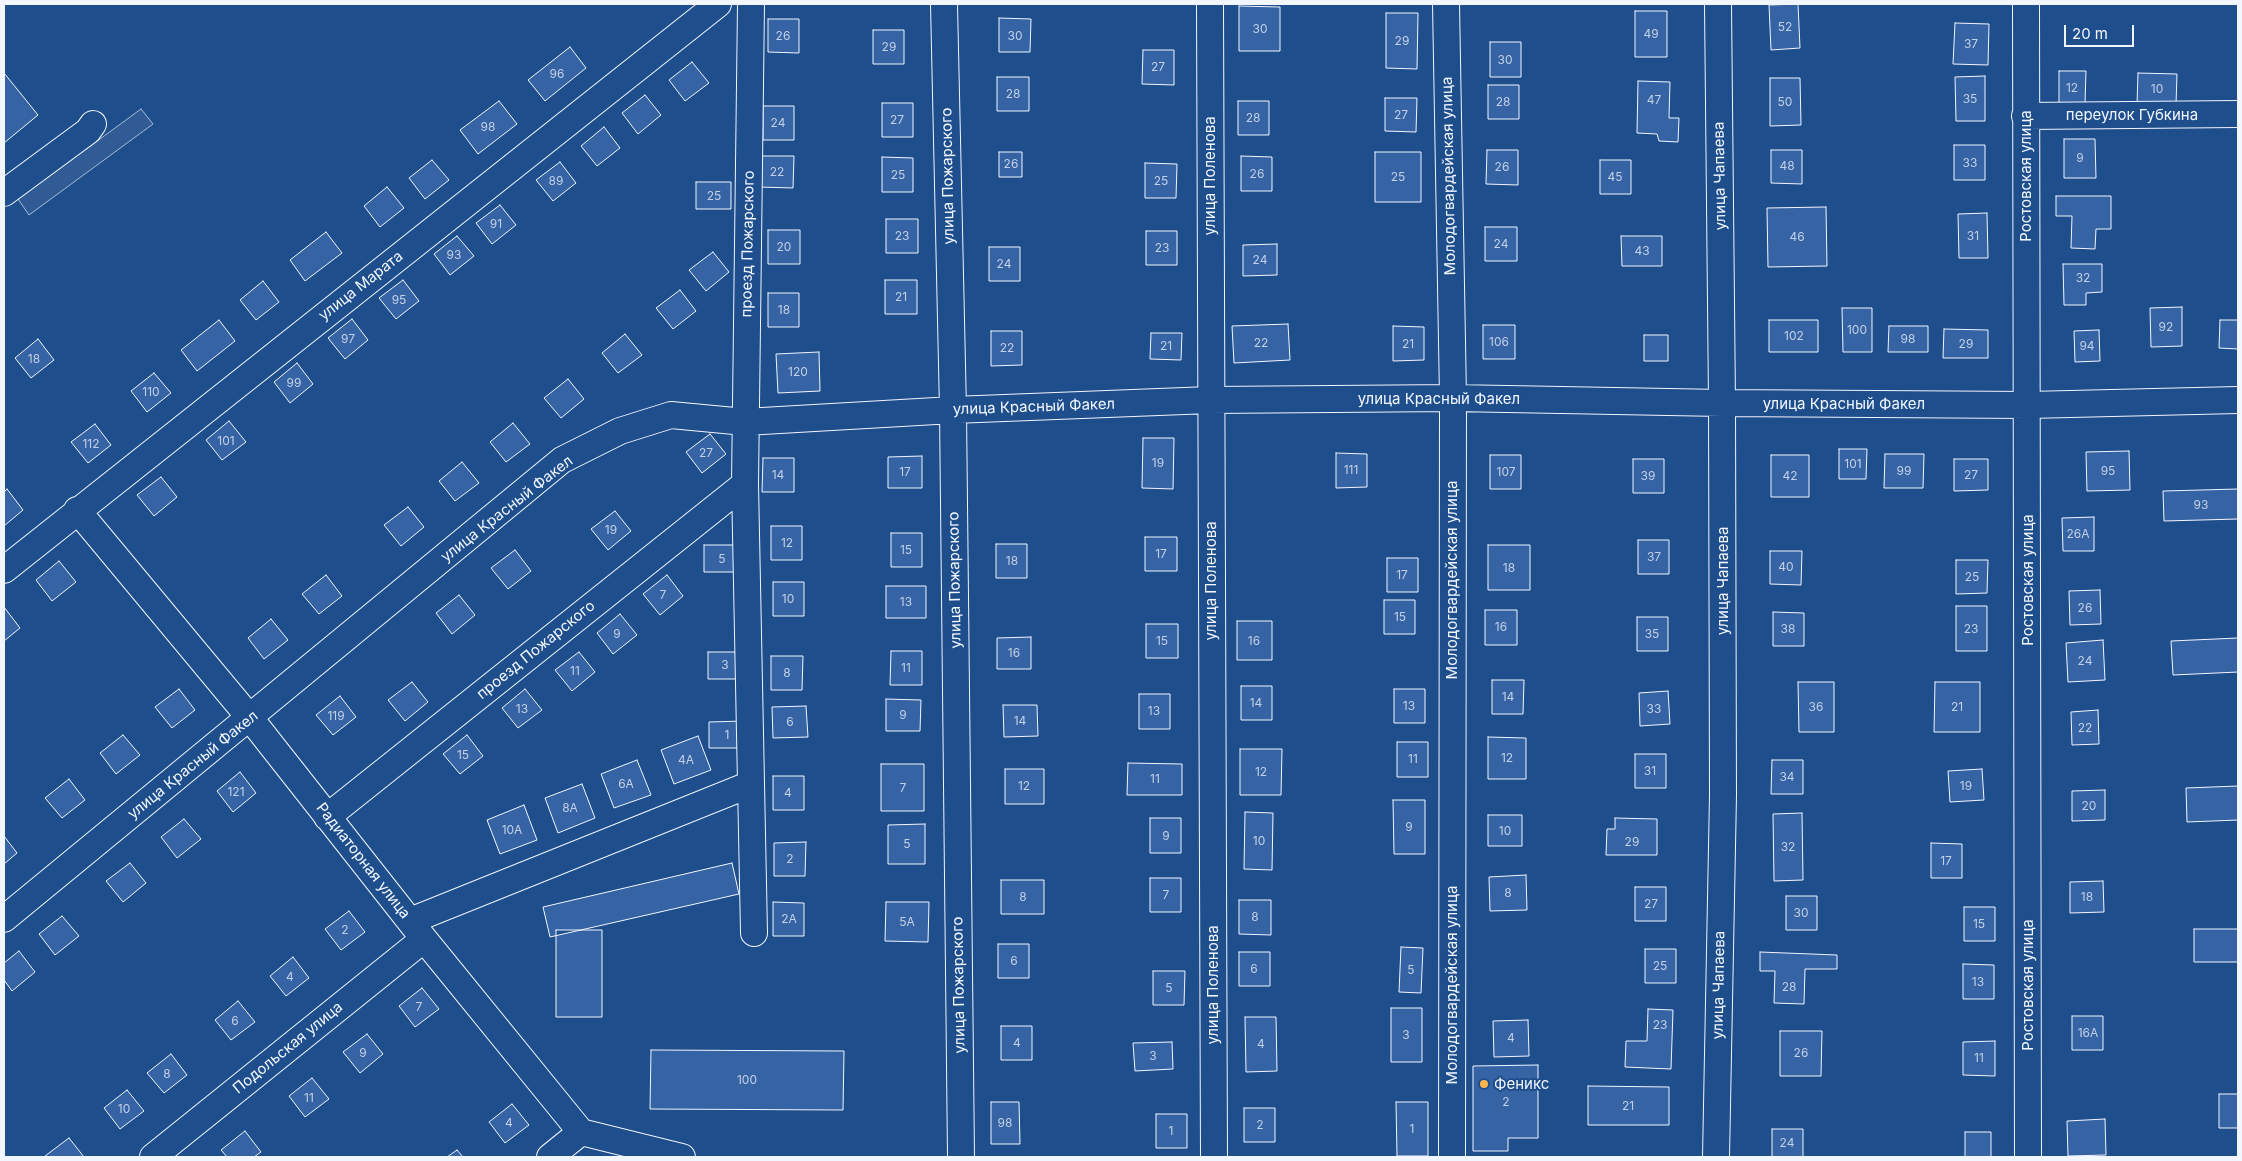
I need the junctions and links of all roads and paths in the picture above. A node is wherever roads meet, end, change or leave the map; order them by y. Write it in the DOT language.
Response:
graph roads {
  1 [pos="718,4"];
  2 [pos="751,4"];
  3 [pos="944,4"];
  4 [pos="1210,4"];
  5 [pos="1446,4"];
  6 [pos="1718,4"];
  7 [pos="2026,4"];
  8 [pos="2238,114"];
  9 [pos="2025,116"];
  10 [pos="93,124"];
  11 [pos="4,193"];
  12 [pos="1453,398"];
  13 [pos="1210,400"];
  14 [pos="2238,400"];
  15 [pos="1722,403"];
  16 [pos="2028,405"];
  17 [pos="953,410"];
  18 [pos="745,422"];
  19 [pos="745,484"];
  20 [pos="77,510"];
  21 [pos="4,570"];
  22 [pos="250,718"];
  23 [pos="751,784"];
  24 [pos="327,817"];
  25 [pos="4,919"];
  26 [pos="417,930"];
  27 [pos="754,933"];
  28 [pos="581,1132"];
  29 [pos="153,1157"];
  30 [pos="550,1157"];
  31 [pos="682,1157"];
  32 [pos="961,1157"];
  33 [pos="1214,1157"];
  34 [pos="1452,1157"];
  35 [pos="1716,1157"];
  36 [pos="2028,1157"];
  1 -- 20 [label="street, улица Марата"];
  2 -- 18 [label="street, проезд Пожарского"];
  3 -- 17 [label="street, улица Пожарского"];
  4 -- 13 [label="street, улица Поленова"];
  5 -- 12 [label="street, Молодогвардейская улица"];
  6 -- 15 [label="street, улица Чапаева"];
  7 -- 9 [label="street, Ростовская улица"];
  8 -- 9 [label="street, переулок Губкина"];
  9 -- 16 [label="street, Ростовская улица"];
  10 -- 11 [label="street"];
  12 -- 13 [label="street, улица Красный Факел"];
  12 -- 15 [label="street, улица Красный Факел"];
  12 -- 34 [label="street, Молодогвардейская улица"];
  13 -- 17 [label="street, улица Красный Факел"];
  13 -- 33 [label="street, улица Поленова"];
  14 -- 16 [label="street, улица Красный Факел"];
  15 -- 16 [label="street, улица Красный Факел"];
  15 -- 35 [label="street, улица Чапаева"];
  16 -- 36 [label="street, Ростовская улица"];
  17 -- 18 [label="street, улица Красный Факел"];
  17 -- 32 [label="street, улица Пожарского"];
  18 -- 19 [label="street, проезд Пожарского"];
  18 -- 22 [label="street, улица Красный Факел"];
  19 -- 23 [label="street, проезд Пожарского"];
  19 -- 24 [label="street, проезд Пожарского"];
  20 -- 21 [label="street, улица Марата"];
  20 -- 22 [label="street, Радиаторная улица"];
  22 -- 24 [label="street, Радиаторная улица"];
  22 -- 25 [label="street, улица Красный Факел"];
  23 -- 26 [label="street, Подольская улица"];
  23 -- 27 [label="street, проезд Пожарского"];
  24 -- 26 [label="street, Радиаторная улица"];
  26 -- 28 [label="street, Радиаторная улица"];
  26 -- 29 [label="street, Подольская улица"];
  28 -- 30 [label="street"];
  28 -- 31 [label="street"];
}
